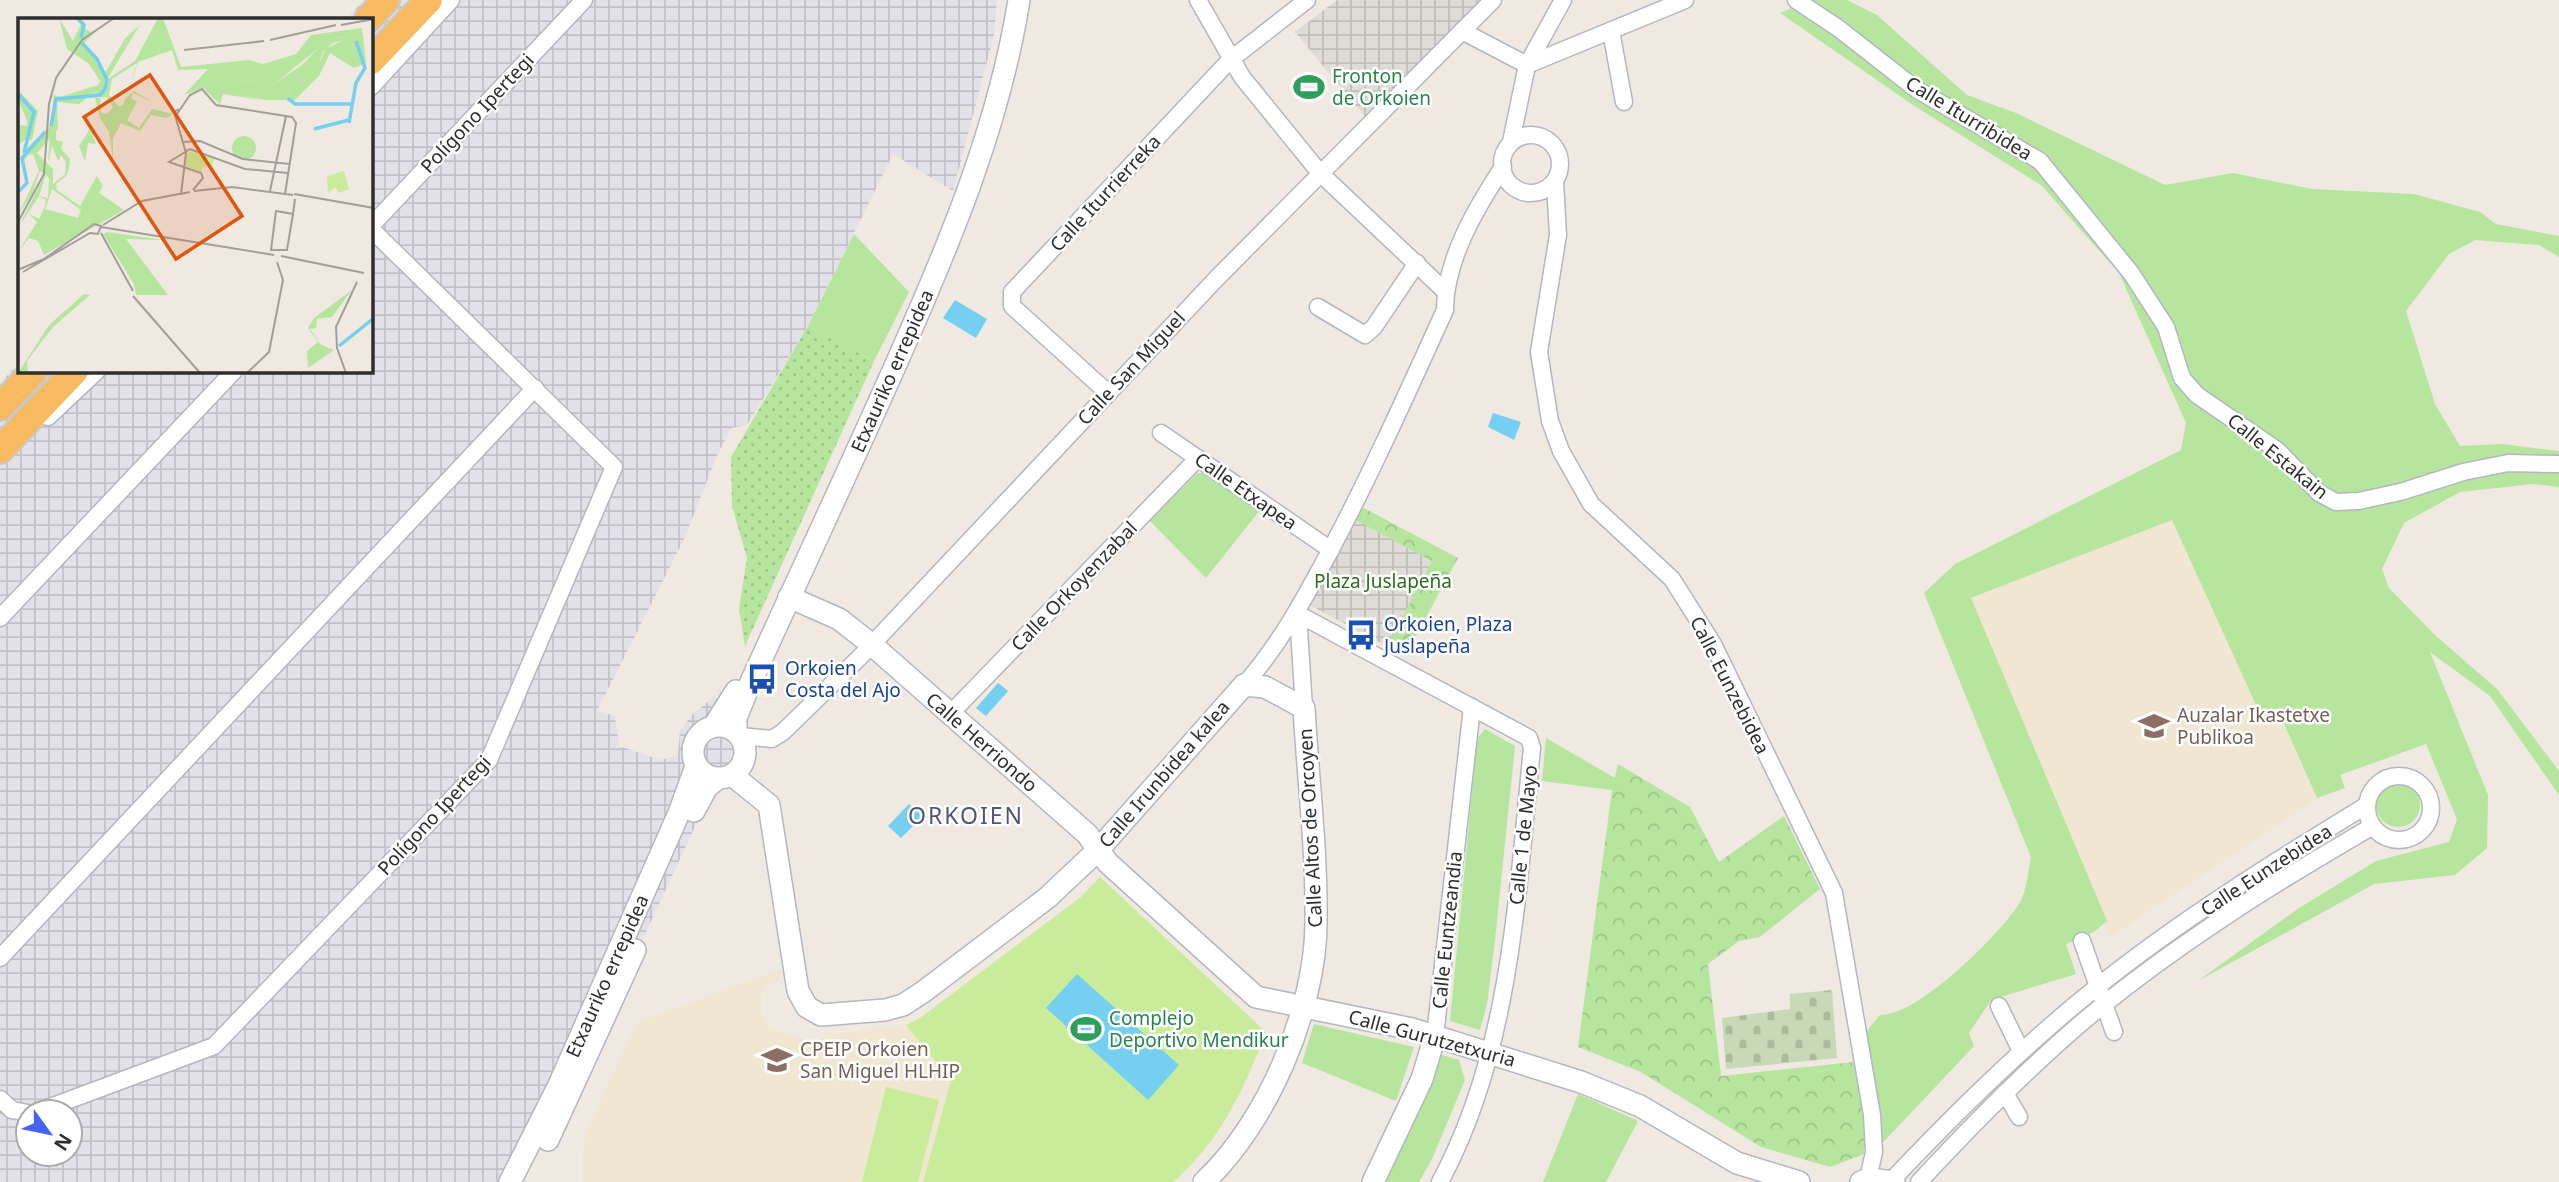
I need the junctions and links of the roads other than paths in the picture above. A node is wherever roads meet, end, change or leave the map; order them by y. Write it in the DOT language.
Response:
graph roads {
  1 [pos="386,0"];
  2 [pos="429,0"];
  3 [pos="451,0"];
  4 [pos="583,0"];
  5 [pos="1007,0"];
  6 [pos="1019,0"];
  7 [pos="1198,0"];
  8 [pos="1307,0"];
  9 [pos="1493,0"];
  10 [pos="1563,0"];
  11 [pos="1685,0"];
  12 [pos="1796,0"];
  13 [pos="369,18"];
  14 [pos="1611,30"];
  15 [pos="1462,31"];
  16 [pos="373,59"];
  17 [pos="1230,60"];
  18 [pos="1527,65"];
  19 [pos="373,85"];
  20 [pos="1624,102"];
  21 [pos="1511,142"];
  22 [pos="2040,161"];
  23 [pos="1503,167"];
  24 [pos="1320,173"];
  25 [pos="1555,182"];
  26 [pos="373,225"];
  27 [pos="373,229"];
  28 [pos="1417,262"];
  29 [pos="1445,291"];
  30 [pos="1318,307"];
  31 [pos="32,373"];
  32 [pos="73,373"];
  33 [pos="95,373"];
  34 [pos="232,373"];
  35 [pos="534,388"];
  36 [pos="1108,393"];
  37 [pos="0,407"];
  38 [pos="1161,433"];
  39 [pos="0,450"];
  40 [pos="1198,458"];
  41 [pos="0,461"];
  42 [pos="2559,464"];
  43 [pos="1331,550"];
  44 [pos="789,597"];
  45 [pos="1298,614"];
  46 [pos="0,618"];
  47 [pos="871,644"];
  48 [pos="1244,685"];
  49 [pos="1472,707"];
  50 [pos="1304,708"];
  51 [pos="950,715"];
  52 [pos="713,726"];
  53 [pos="738,734"];
  54 [pos="696,766"];
  55 [pos="724,777"];
  56 [pos="2367,805"];
  57 [pos="2373,827"];
  58 [pos="1098,850"];
  59 [pos="2082,941"];
  60 [pos="0,958"];
  61 [pos="2098,986"];
  62 [pos="1302,1004"];
  63 [pos="2104,1004"];
  64 [pos="1999,1006"];
  65 [pos="2114,1032"];
  66 [pos="1436,1036"];
  67 [pos="1489,1051"];
  68 [pos="2021,1051"];
  69 [pos="2004,1093"];
  70 [pos="75,1098"];
  71 [pos="0,1099"];
  72 [pos="14,1110"];
  73 [pos="2019,1117"];
  74 [pos="1446,1181"];
  75 [pos="1864,1181"];
  76 [pos="1893,1181"];
  77 [pos="510,1182"];
  78 [pos="525,1182"];
  79 [pos="1204,1182"];
  80 [pos="1373,1182"];
  81 [pos="1799,1182"];
  82 [pos="1919,1182"];
  1 -- 13 [label="highway"];
  2 -- 16 [label="highway"];
  3 -- 19 [label="street"];
  4 -- 26 [label="street, Polígono Ipertegi"];
  5 -- 52 [label="street, Etxauriko errepidea"];
  6 -- 44 [label="street, Etxauriko errepidea"];
  7 -- 17 [label="street"];
  8 -- 17 [label="street, Calle Iturrierreka"];
  9 -- 15 [label="street, Calle San Miguel"];
  10 -- 18 [label="street"];
  11 -- 14 [label="street"];
  12 -- 22 [label="street, Calle Iturribidea"];
  14 -- 18 [label="street"];
  14 -- 20 [label="street"];
  15 -- 18 [label="street"];
  15 -- 24 [label="street, Calle San Miguel"];
  17 -- 24 [label="street"];
  17 -- 36 [label="street, Calle Iturrierreka"];
  18 -- 21 [label="street"];
  21 -- 23 [label="street"];
  21 -- 25 [label="street"];
  22 -- 42 [label="street, Calle Estakain"];
  23 -- 25 [label="street"];
  23 -- 29 [label="street, Calle Irunbidea kalea"];
  24 -- 28 [label="street"];
  24 -- 36 [label="street, Calle San Miguel"];
  25 -- 75 [label="street, Calle Eunzebidea"];
  27 -- 35 [label="street, Polígono Ipertegi"];
  28 -- 29 [label="street"];
  28 -- 30 [label="street"];
  29 -- 43 [label="street, Calle Irunbidea kalea"];
  31 -- 37 [label="highway"];
  32 -- 39 [label="highway"];
  33 -- 41 [label="street"];
  34 -- 46 [label="street"];
  35 -- 60 [label="street"];
  35 -- 70 [label="street, Polígono Ipertegi"];
  36 -- 47 [label="street, Calle San Miguel"];
  38 -- 40 [label="street, Calle Etxapea"];
  40 -- 43 [label="street, Calle Etxapea"];
  40 -- 51 [label="street, Calle Orkoyenzabal"];
  43 -- 45 [label="street, Calle Irunbidea kalea"];
  44 -- 47 [label="street, Calle Herriondo"];
  44 -- 53 [label="street, Etxauriko errepidea"];
  45 -- 48 [label="street, Calle Irunbidea kalea"];
  45 -- 49 [label="street, Calle 1 de Mayo"];
  45 -- 50 [label="street, Calle Altos de Orcoyen"];
  47 -- 51 [label="street, Calle Herriondo"];
  47 -- 53 [label="street, Calle San Miguel"];
  48 -- 50 [label="street"];
  48 -- 58 [label="street, Calle Irunbidea kalea"];
  49 -- 66 [label="street, Calle Euntzeandia"];
  49 -- 67 [label="street, Calle 1 de Mayo"];
  50 -- 62 [label="street, Calle Altos de Orcoyen"];
  51 -- 58 [label="street, Calle Herriondo"];
  52 -- 53 [label="street"];
  52 -- 54 [label="street"];
  53 -- 55 [label="street"];
  54 -- 55 [label="street"];
  54 -- 77 [label="street, Etxauriko errepidea"];
  55 -- 58 [label="street, Calle Irunbidea kalea"];
  55 -- 78 [label="street, Etxauriko errepidea"];
  56 -- 57 [label="street"];
  56 -- 57 [label="street, Calle Eunzebidea"];
  56 -- 61 [label="street, Calle Eunzebidea"];
  57 -- 63 [label="street, Calle Eunzebidea"];
  58 -- 62 [label="street, Calle Gurutzetxuria"];
  59 -- 61 [label="street"];
  61 -- 63 [label="street"];
  61 -- 68 [label="street, Calle Eunzebidea"];
  62 -- 66 [label="street, Calle Gurutzetxuria"];
  62 -- 79 [label="street, Calle Altos de Orcoyen"];
  63 -- 65 [label="street"];
  63 -- 69 [label="street, Calle Eunzebidea"];
  64 -- 68 [label="street"];
  66 -- 67 [label="street, Calle Gurutzetxuria"];
  66 -- 80 [label="street, Calle Euntzeandia"];
  67 -- 74 [label="street, Calle 1 de Mayo"];
  67 -- 81 [label="street, Calle Gurutzetxuria"];
  68 -- 76 [label="street, Calle Eunzebidea"];
  69 -- 73 [label="street"];
  69 -- 82 [label="street, Calle Eunzebidea"];
  71 -- 72 [label="street"];
  75 -- 76 [label="street"];
}
